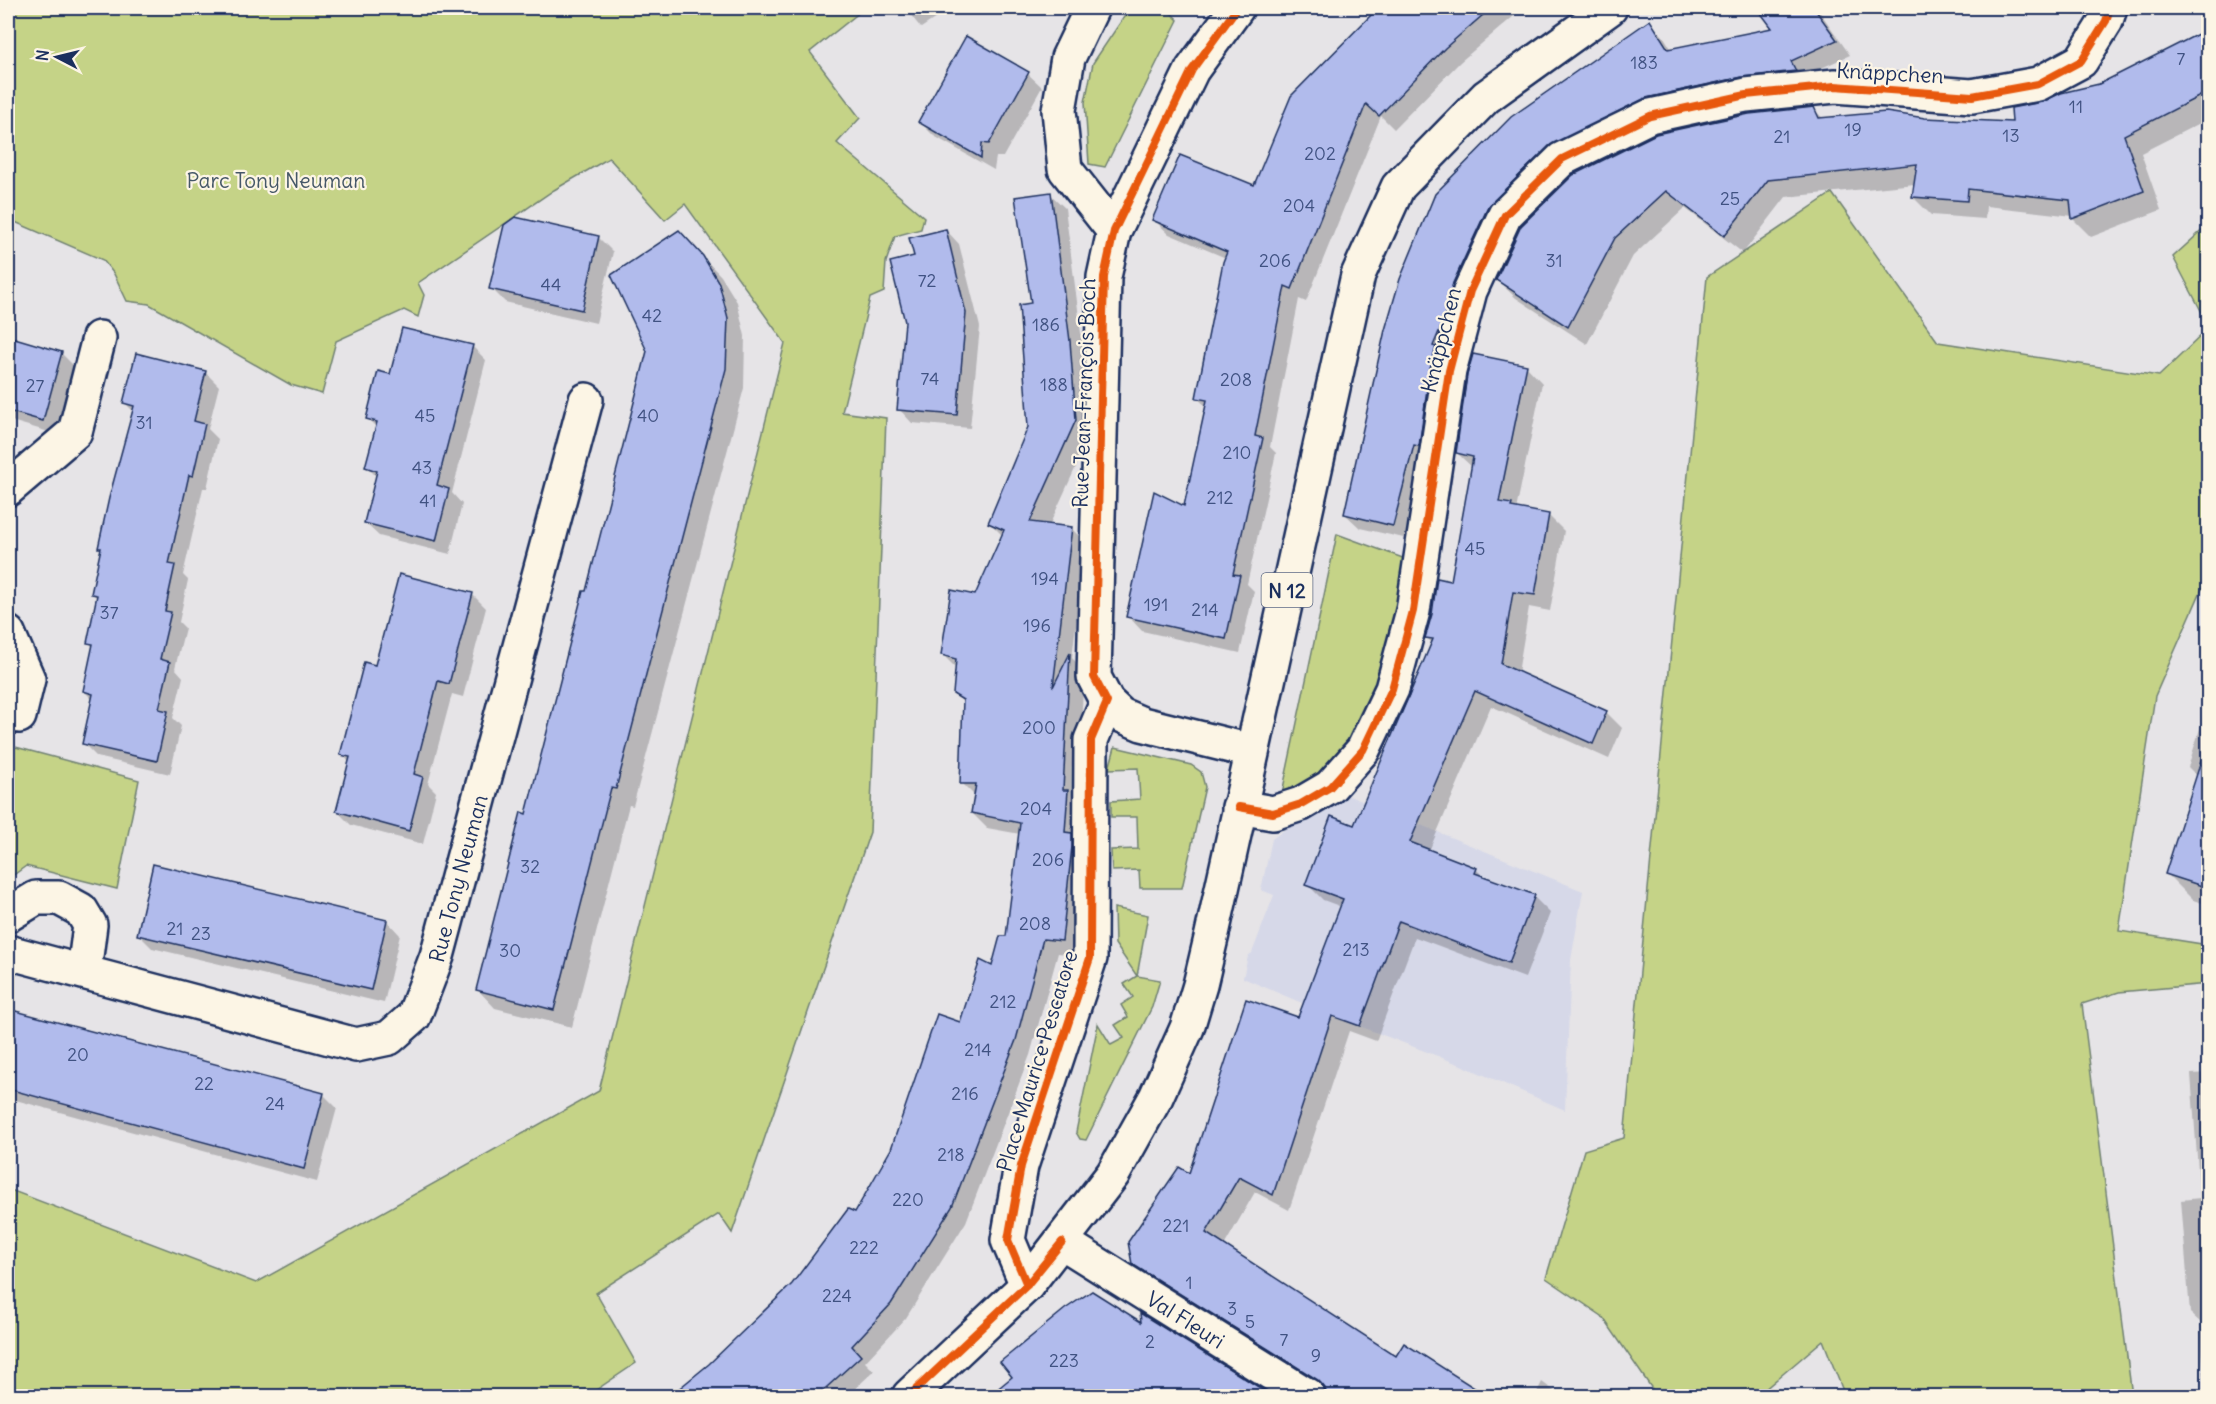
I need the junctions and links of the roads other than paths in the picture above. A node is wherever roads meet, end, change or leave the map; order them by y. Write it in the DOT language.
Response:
graph roads {
  1 [pos="1091,8"];
  2 [pos="1237,8"];
  3 [pos="1610,8"];
  4 [pos="2110,8"];
  5 [pos="1113,231"];
  6 [pos="99,338"];
  7 [pos="586,400"];
  8 [pos="8,489"];
  9 [pos="8,633"];
  10 [pos="1107,702"];
  11 [pos="8,712"];
  12 [pos="1251,751"];
  13 [pos="1239,807"];
  14 [pos="8,915"];
  15 [pos="8,952"];
  16 [pos="84,972"];
  17 [pos="1062,1242"];
  18 [pos="1027,1285"];
  19 [pos="909,1396"];
  20 [pos="1308,1396"];
  1 -- 5 [label="street"];
  2 -- 5 [label="street, Rue Jean-François Boch"];
  3 -- 12 [label="street, N 12"];
  4 -- 13 [label="street, Knäppchen"];
  5 -- 10 [label="street, Rue Jean-François Boch"];
  6 -- 8 [label="street"];
  7 -- 16 [label="street, Rue Tony Neuman"];
  9 -- 11 [label="street"];
  10 -- 12 [label="street, Rue Jean-François Boch"];
  10 -- 18 [label="street, Place Maurice Pescatore"];
  12 -- 13 [label="street, N 12"];
  13 -- 17 [label="street, N 12"];
  14 -- 16 [label="street"];
  15 -- 16 [label="street, Rue Tony Neuman"];
  17 -- 18 [label="street, N 12"];
  17 -- 20 [label="street, Val Fleuri"];
  18 -- 19 [label="street, N 12"];
}
